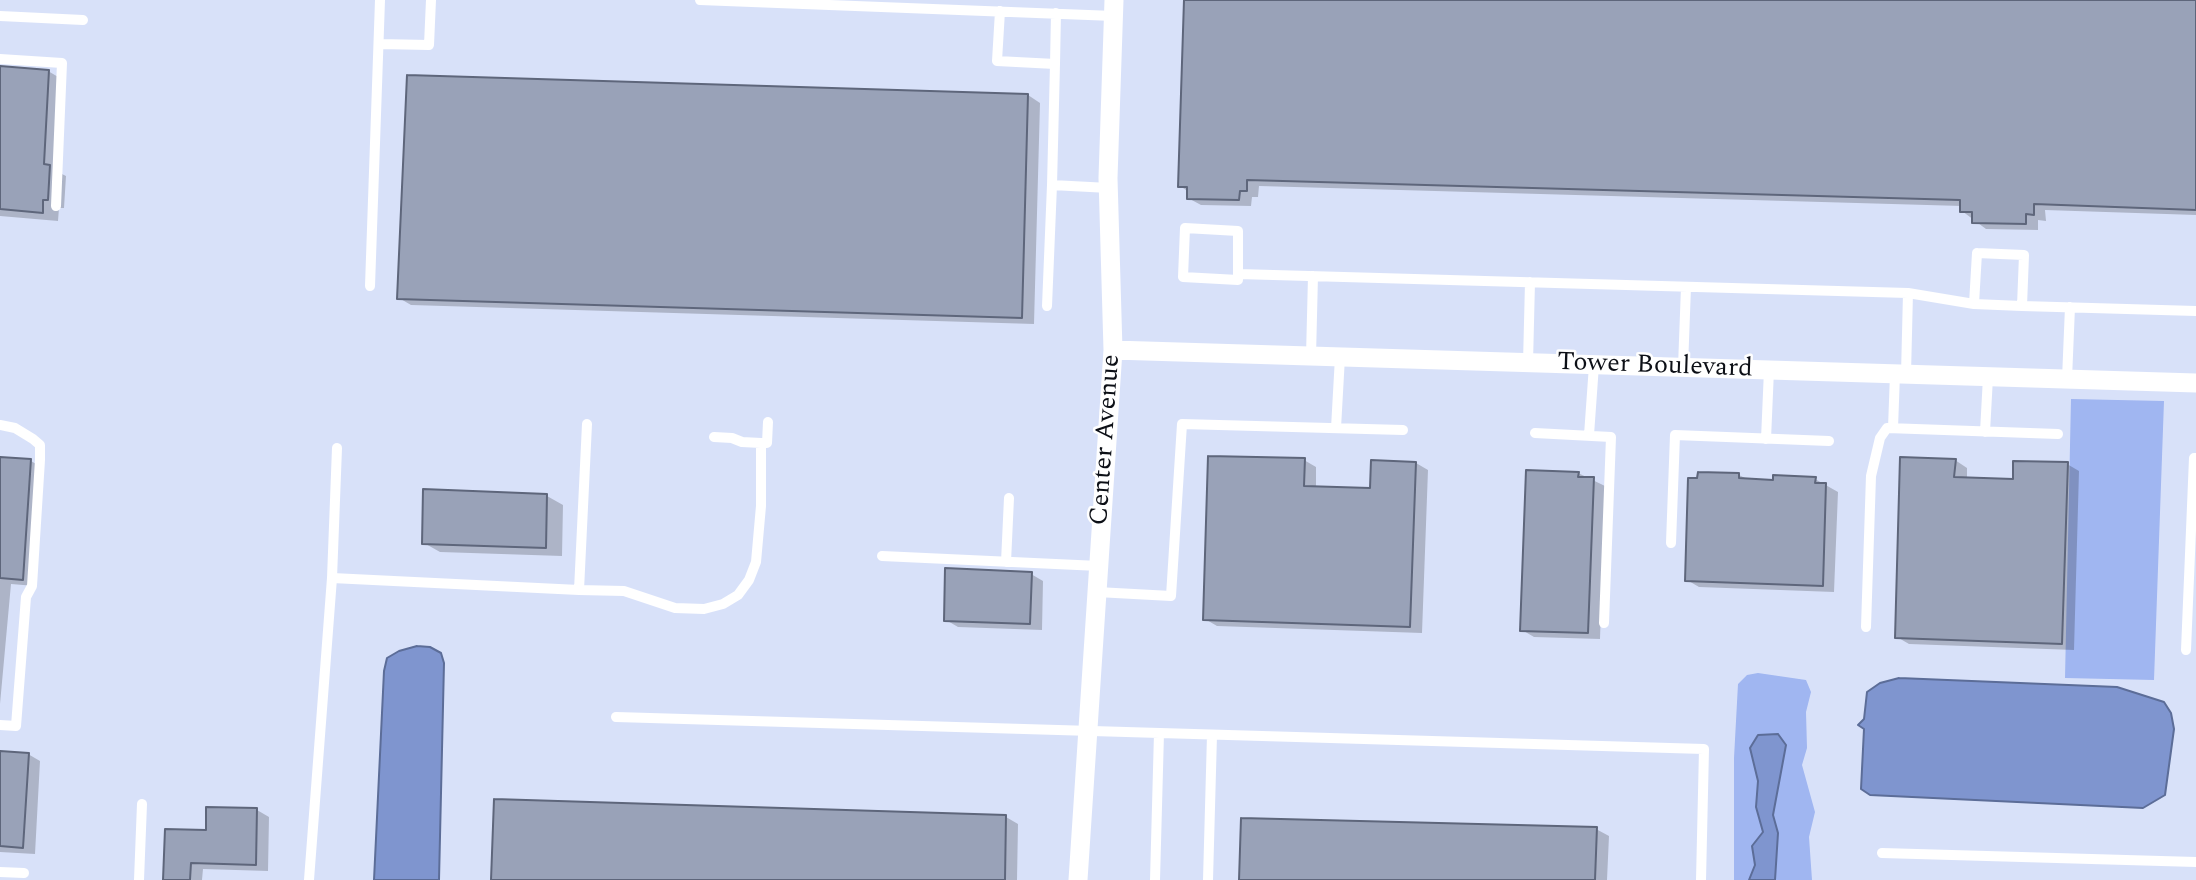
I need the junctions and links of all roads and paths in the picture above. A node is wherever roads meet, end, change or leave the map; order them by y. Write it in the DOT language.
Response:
graph roads {
  1 [pos="380,0"];
  2 [pos="431,0"];
  3 [pos="699,0"];
  4 [pos="1114,8"];
  5 [pos="1000,11"];
  6 [pos="1056,13"];
  7 [pos="0,16"];
  8 [pos="83,20"];
  9 [pos="379,44"];
  10 [pos="0,58"];
  11 [pos="1055,64"];
  12 [pos="1052,185"];
  13 [pos="1109,188"];
  14 [pos="56,206"];
  15 [pos="1238,274"];
  16 [pos="1313,276"];
  17 [pos="1530,282"];
  18 [pos="370,286"];
  19 [pos="1686,287"];
  20 [pos="1908,293"];
  21 [pos="1974,304"];
  22 [pos="1047,306"];
  23 [pos="2022,306"];
  24 [pos="2070,307"];
  25 [pos="2196,311"];
  26 [pos="1114,350"];
  27 [pos="1311,356"];
  28 [pos="1340,357"];
  29 [pos="1528,363"];
  30 [pos="1594,365"];
  31 [pos="1682,368"];
  32 [pos="1769,370"];
  33 [pos="1901,374"];
  34 [pos="1988,377"];
  35 [pos="2067,379"];
  36 [pos="2196,383"];
  37 [pos="768,422"];
  38 [pos="587,424"];
  39 [pos="0,425"];
  40 [pos="1336,428"];
  41 [pos="1893,428"];
  42 [pos="1403,430"];
  43 [pos="1985,432"];
  44 [pos="1535,433"];
  45 [pos="1589,435"];
  46 [pos="2058,435"];
  47 [pos="714,437"];
  48 [pos="1766,439"];
  49 [pos="1829,441"];
  50 [pos="761,443"];
  51 [pos="337,448"];
  52 [pos="2196,458"];
  53 [pos="1009,498"];
  54 [pos="1671,543"];
  55 [pos="882,556"];
  56 [pos="1006,562"];
  57 [pos="1099,566"];
  58 [pos="332,579"];
  59 [pos="579,590"];
  60 [pos="1097,592"];
  61 [pos="1604,624"];
  62 [pos="1866,627"];
  63 [pos="2186,650"];
  64 [pos="616,717"];
  65 [pos="0,725"];
  66 [pos="1088,731"];
  67 [pos="1159,733"];
  68 [pos="1212,735"];
  69 [pos="142,804"];
  70 [pos="1882,853"];
  71 [pos="2196,862"];
  72 [pos="0,872"];
  73 [pos="24,873"];
  74 [pos="139,880"];
  75 [pos="309,880"];
  76 [pos="1078,880"];
  77 [pos="1155,880"];
  78 [pos="1208,880"];
  79 [pos="1701,880"];
  1 -- 9 [label="lane"];
  2 -- 9 [label="lane"];
  3 -- 5 [label="lane"];
  4 -- 6 [label="lane"];
  4 -- 13 [label="street, Center Avenue"];
  5 -- 6 [label="lane"];
  5 -- 11 [label="lane"];
  6 -- 11 [label="lane"];
  7 -- 8 [label="lane"];
  9 -- 18 [label="lane"];
  10 -- 14 [label="lane"];
  11 -- 12 [label="lane"];
  12 -- 13 [label="lane"];
  12 -- 22 [label="lane"];
  13 -- 26 [label="street, Center Avenue"];
  15 -- 15 [label="lane"];
  15 -- 16 [label="lane"];
  16 -- 17 [label="lane"];
  16 -- 27 [label="lane"];
  17 -- 19 [label="lane"];
  17 -- 29 [label="lane"];
  19 -- 20 [label="lane"];
  19 -- 31 [label="lane"];
  20 -- 21 [label="lane"];
  20 -- 33 [label="lane"];
  21 -- 23 [label="lane"];
  21 -- 23 [label="lane"];
  23 -- 24 [label="lane"];
  24 -- 25 [label="lane"];
  24 -- 35 [label="lane"];
  26 -- 27 [label="street, Tower Boulevard"];
  26 -- 57 [label="street, Center Avenue"];
  27 -- 28 [label="street, Tower Boulevard"];
  28 -- 29 [label="street, Tower Boulevard"];
  28 -- 40 [label="lane"];
  29 -- 30 [label="street, Tower Boulevard"];
  30 -- 31 [label="street, Tower Boulevard"];
  30 -- 45 [label="lane"];
  31 -- 32 [label="street, Tower Boulevard"];
  32 -- 33 [label="street, Tower Boulevard"];
  32 -- 48 [label="lane"];
  33 -- 34 [label="street, Tower Boulevard"];
  33 -- 41 [label="lane"];
  34 -- 35 [label="street, Tower Boulevard"];
  34 -- 43 [label="lane"];
  35 -- 36 [label="street, Tower Boulevard"];
  37 -- 50 [label="lane"];
  38 -- 59 [label="lane"];
  39 -- 65 [label="lane"];
  40 -- 42 [label="lane"];
  40 -- 60 [label="lane"];
  41 -- 43 [label="lane"];
  41 -- 62 [label="lane"];
  43 -- 46 [label="lane"];
  44 -- 45 [label="lane"];
  45 -- 61 [label="lane"];
  47 -- 50 [label="lane"];
  48 -- 49 [label="lane"];
  48 -- 54 [label="lane"];
  50 -- 59 [label="lane"];
  51 -- 58 [label="lane"];
  52 -- 63 [label="lane"];
  53 -- 56 [label="lane"];
  55 -- 56 [label="lane"];
  56 -- 57 [label="lane"];
  57 -- 60 [label="street, Center Avenue"];
  58 -- 59 [label="lane"];
  58 -- 75 [label="lane"];
  60 -- 66 [label="street, Center Avenue"];
  64 -- 66 [label="lane"];
  66 -- 67 [label="lane"];
  66 -- 76 [label="street, Center Avenue"];
  67 -- 68 [label="lane"];
  67 -- 77 [label="lane"];
  68 -- 78 [label="lane"];
  68 -- 79 [label="lane"];
  69 -- 74 [label="lane"];
  70 -- 71 [label="lane"];
  72 -- 73 [label="lane"];
}
